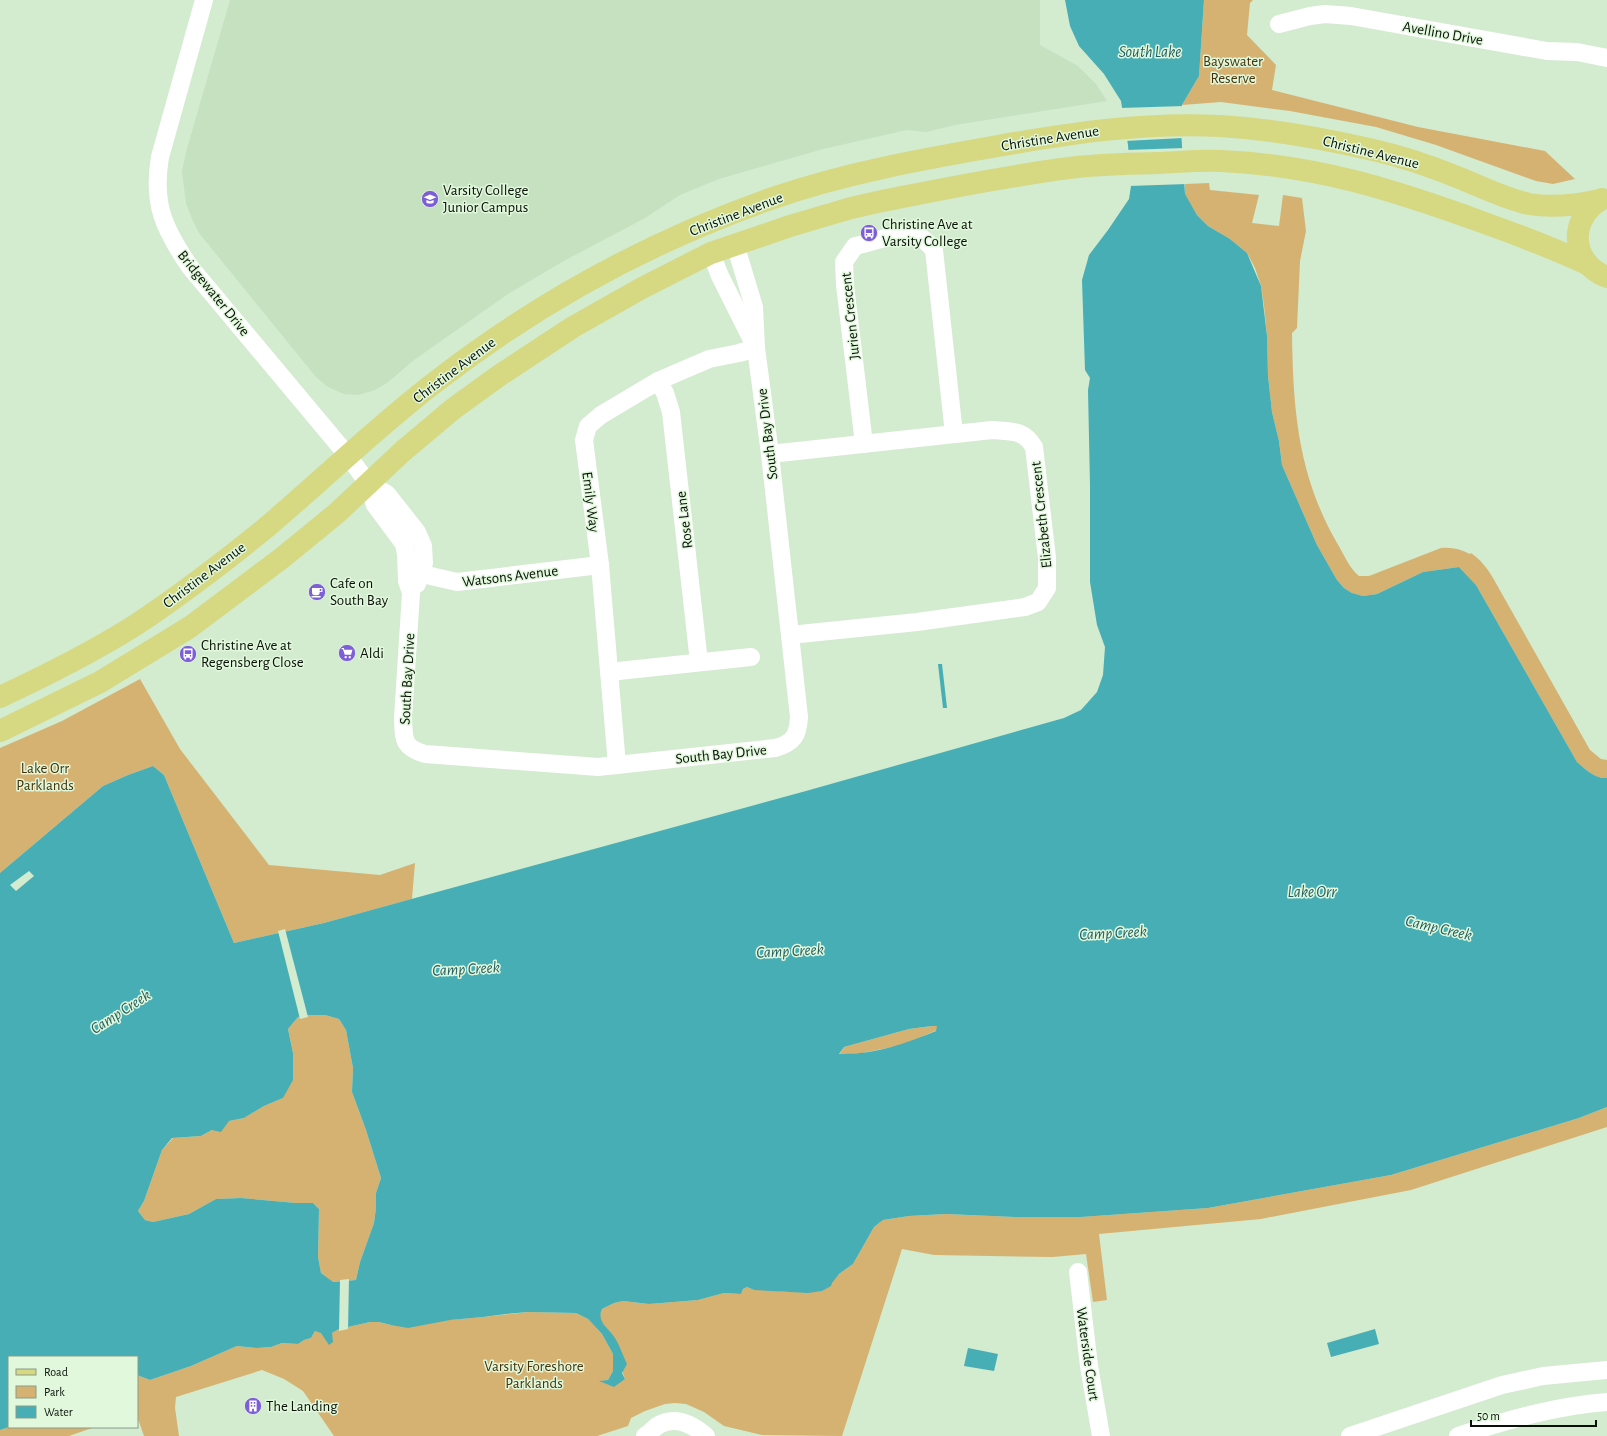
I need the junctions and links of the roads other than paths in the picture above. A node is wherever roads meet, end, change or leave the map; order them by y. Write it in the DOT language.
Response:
graph roads {
  1 [pos="204,0"];
  2 [pos="1279,24"];
  3 [pos="1607,58"];
  4 [pos="1604,197"];
  5 [pos="723,217"];
  6 [pos="703,225"];
  7 [pos="735,244"];
  8 [pos="711,253"];
  9 [pos="1587,264"];
  10 [pos="1607,277"];
  11 [pos="756,348"];
  12 [pos="658,382"];
  13 [pos="954,434"];
  14 [pos="864,444"];
  15 [pos="770,454"];
  16 [pos="348,456"];
  17 [pos="368,483"];
  18 [pos="600,565"];
  19 [pos="422,574"];
  20 [pos="411,593"];
  21 [pos="790,635"];
  22 [pos="751,657"];
  23 [pos="699,662"];
  24 [pos="608,672"];
  25 [pos="0,697"];
  26 [pos="0,731"];
  27 [pos="617,765"];
  28 [pos="1078,1272"];
  29 [pos="1607,1370"];
  30 [pos="1607,1402"];
  31 [pos="702,1433"];
  32 [pos="647,1435"];
  33 [pos="1101,1436"];
  34 [pos="1350,1436"];
  35 [pos="1458,1436"];
  1 -- 16 [label="street, Bridgewater Drive"];
  2 -- 3 [label="street, Avellino Drive"];
  4 -- 5 [label="main road, Christine Avenue"];
  4 -- 9 [label="main road, Christine Avenue"];
  5 -- 6 [label="main road, Christine Avenue"];
  5 -- 7 [label="main road"];
  6 -- 8 [label="main road"];
  6 -- 16 [label="main road, Christine Avenue"];
  7 -- 8 [label="main road, Christine Avenue"];
  7 -- 9 [label="main road, Christine Avenue"];
  7 -- 11 [label="street, South Bay Drive"];
  8 -- 11 [label="street, South Bay Drive"];
  8 -- 17 [label="main road, Christine Avenue"];
  9 -- 10 [label="main road, Christine Avenue"];
  11 -- 12 [label="street, Emily Way"];
  11 -- 15 [label="street, South Bay Drive"];
  12 -- 18 [label="street, Emily Way"];
  12 -- 23 [label="street, Rose Lane"];
  13 -- 14 [label="street, Elizabeth Crescent"];
  13 -- 14 [label="street, Jurien Crescent"];
  13 -- 21 [label="street, Elizabeth Crescent"];
  14 -- 15 [label="street, Elizabeth Crescent"];
  15 -- 21 [label="street, South Bay Drive"];
  16 -- 17 [label="street, Bridgewater Drive"];
  16 -- 25 [label="main road, Christine Avenue"];
  17 -- 19 [label="street, South Bay Drive"];
  17 -- 20 [label="street, South Bay Drive"];
  17 -- 26 [label="main road, Christine Avenue"];
  18 -- 19 [label="street, Watsons Avenue"];
  18 -- 24 [label="street, Emily Way"];
  19 -- 20 [label="street, South Bay Drive"];
  20 -- 27 [label="street, South Bay Drive"];
  21 -- 27 [label="street, South Bay Drive"];
  22 -- 23 [label="street"];
  23 -- 24 [label="street"];
  24 -- 27 [label="street, Emily Way"];
  28 -- 33 [label="street, Waterside Court"];
  29 -- 34 [label="street"];
  30 -- 35 [label="street"];
  31 -- 32 [label="street"];
}
